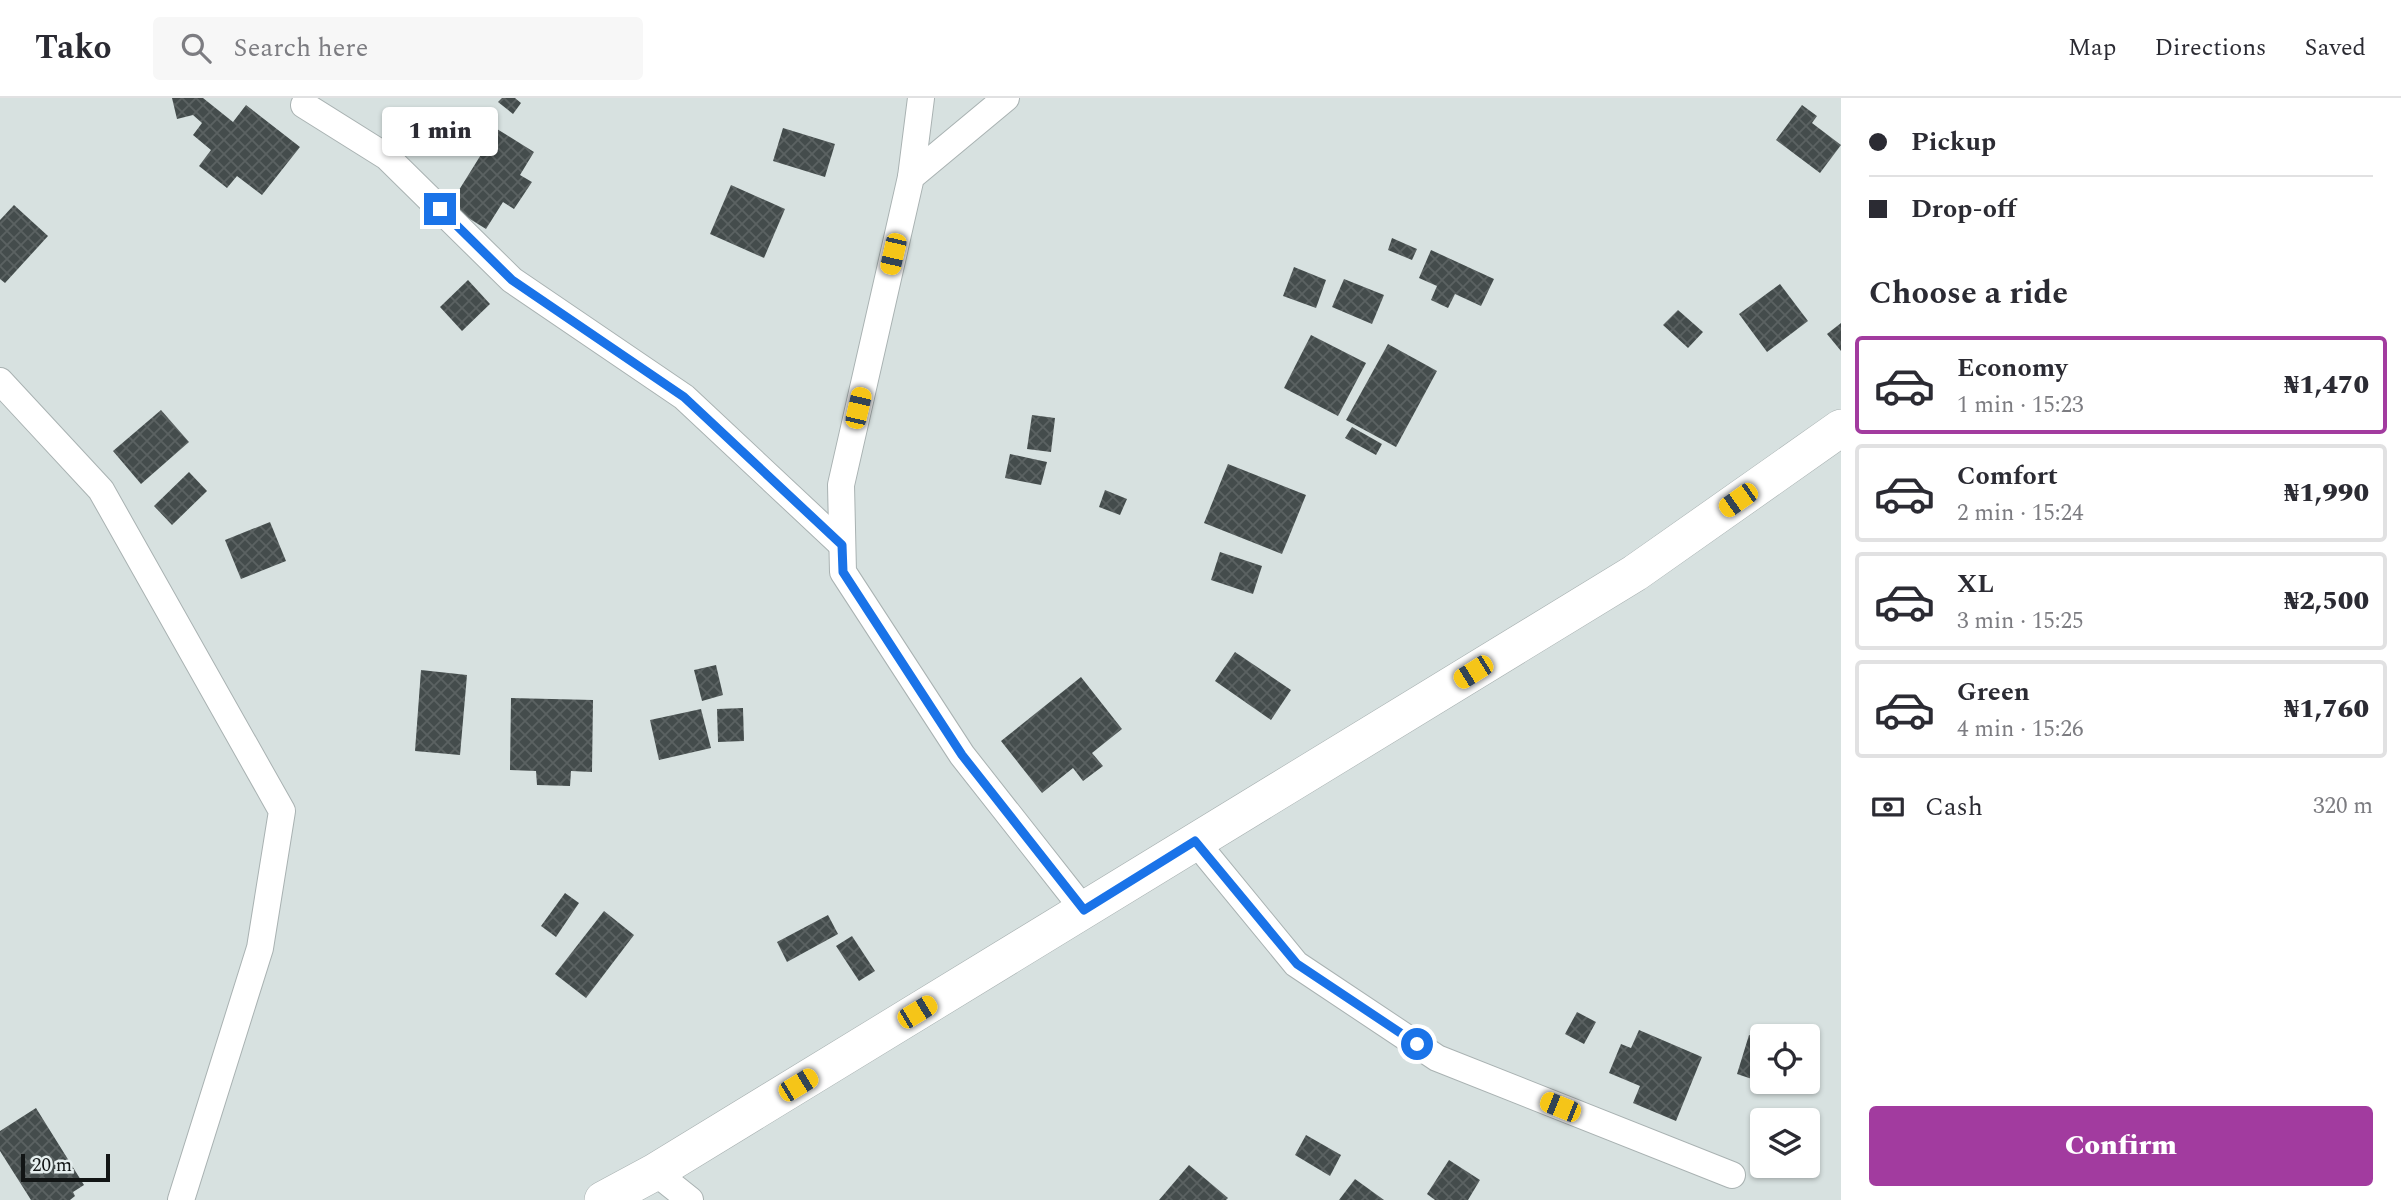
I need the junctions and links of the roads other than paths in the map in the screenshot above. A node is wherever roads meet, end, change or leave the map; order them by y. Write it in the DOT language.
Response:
graph roads {
  1 [pos="921,98"];
  2 [pos="1006,98"];
  3 [pos="304,105"];
  4 [pos="911,177"];
  5 [pos="0,382"];
  6 [pos="1841,428"];
  7 [pos="842,545"];
  8 [pos="1195,841"];
  9 [pos="1084,910"];
  10 [pos="655,1172"];
  11 [pos="1732,1175"];
  12 [pos="181,1200"];
  13 [pos="603,1200"];
  14 [pos="690,1200"];
  1 -- 4 [label="street"];
  2 -- 4 [label="street"];
  3 -- 7 [label="street"];
  4 -- 7 [label="street"];
  5 -- 12 [label="street"];
  6 -- 8 [label="main road"];
  7 -- 9 [label="street"];
  8 -- 9 [label="main road"];
  8 -- 11 [label="street"];
  9 -- 10 [label="main road"];
  10 -- 13 [label="main road"];
  10 -- 14 [label="street"];
}
